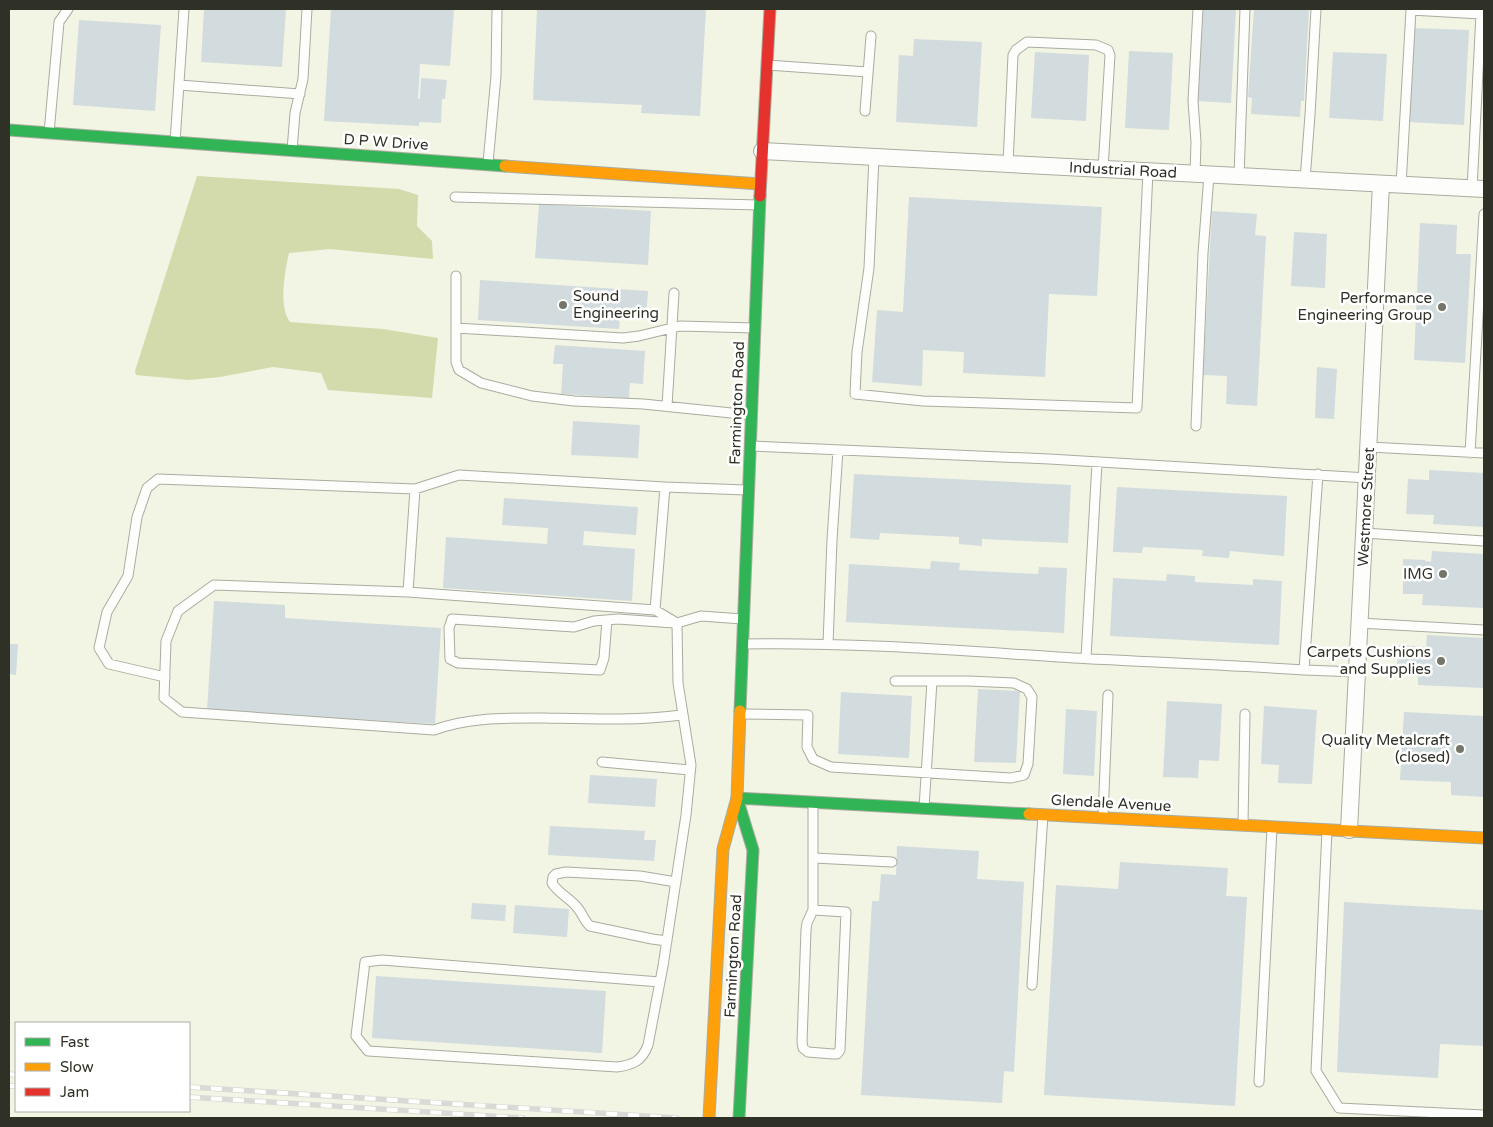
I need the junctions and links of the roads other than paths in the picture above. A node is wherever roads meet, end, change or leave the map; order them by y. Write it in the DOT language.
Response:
graph roads {
  1 [pos="68,9"];
  2 [pos="184,9"];
  3 [pos="307,9"];
  4 [pos="497,9"];
  5 [pos="770,9"];
  6 [pos="1198,9"];
  7 [pos="1244,9"];
  8 [pos="1316,9"];
  9 [pos="1483,14"];
  10 [pos="871,36"];
  11 [pos="767,65"];
  12 [pos="868,72"];
  13 [pos="179,85"];
  14 [pos="300,94"];
  15 [pos="865,111"];
  16 [pos="9,130"];
  17 [pos="48,133"];
  18 [pos="175,142"];
  19 [pos="292,150"];
  20 [pos="762,151"];
  21 [pos="874,157"];
  22 [pos="488,164"];
  23 [pos="1008,164"];
  24 [pos="1104,169"];
  25 [pos="1148,171"];
  26 [pos="1202,175"];
  27 [pos="1239,176"];
  28 [pos="1305,180"];
  29 [pos="760,184"];
  30 [pos="1381,184"];
  31 [pos="1401,185"];
  32 [pos="1478,189"];
  33 [pos="455,197"];
  34 [pos="760,205"];
  35 [pos="1484,214"];
  36 [pos="456,276"];
  37 [pos="674,292"];
  38 [pos="672,327"];
  39 [pos="456,328"];
  40 [pos="755,328"];
  41 [pos="667,406"];
  42 [pos="752,415"];
  43 [pos="1196,426"];
  44 [pos="751,446"];
  45 [pos="1369,447"];
  46 [pos="838,450"];
  47 [pos="1470,453"];
  48 [pos="1484,453"];
  49 [pos="1097,463"];
  50 [pos="1318,474"];
  51 [pos="1368,478"];
  52 [pos="665,487"];
  53 [pos="415,488"];
  54 [pos="749,490"];
  55 [pos="1364,533"];
  56 [pos="1484,541"];
  57 [pos="408,592"];
  58 [pos="655,610"];
  59 [pos="745,619"];
  60 [pos="607,620"];
  61 [pos="677,623"];
  62 [pos="1359,623"];
  63 [pos="1484,630"];
  64 [pos="744,644"];
  65 [pos="828,644"];
  66 [pos="1086,658"];
  67 [pos="1304,670"];
  68 [pos="1357,672"];
  69 [pos="165,677"];
  70 [pos="895,681"];
  71 [pos="932,681"];
  72 [pos="1108,695"];
  73 [pos="740,714"];
  74 [pos="1245,714"];
  75 [pos="682,715"];
  76 [pos="602,762"];
  77 [pos="690,770"];
  78 [pos="928,773"];
  79 [pos="737,798"];
  80 [pos="813,802"];
  81 [pos="924,808"];
  82 [pos="1043,814"];
  83 [pos="1103,817"];
  84 [pos="1243,825"];
  85 [pos="1272,826"];
  86 [pos="1327,829"];
  87 [pos="1349,830"];
  88 [pos="1484,838"];
  89 [pos="814,858"];
  90 [pos="892,862"];
  91 [pos="676,882"];
  92 [pos="813,910"];
  93 [pos="666,941"];
  94 [pos="660,982"];
  95 [pos="1032,985"];
  96 [pos="1260,1082"];
  97 [pos="1484,1115"];
  98 [pos="709,1118"];
  99 [pos="739,1118"];
  1 -- 17 [label="lane"];
  2 -- 13 [label="lane"];
  3 -- 14 [label="lane"];
  4 -- 22 [label="lane"];
  5 -- 11 [label="street, Farmington Road"];
  6 -- 26 [label="lane"];
  7 -- 27 [label="lane"];
  8 -- 28 [label="lane"];
  9 -- 31 [label="lane"];
  9 -- 32 [label="lane"];
  10 -- 12 [label="lane"];
  11 -- 12 [label="lane"];
  11 -- 20 [label="street, Farmington Road"];
  12 -- 15 [label="lane"];
  13 -- 14 [label="lane"];
  13 -- 18 [label="lane"];
  14 -- 19 [label="lane"];
  16 -- 17 [label="street, D P W Drive"];
  17 -- 18 [label="street, D P W Drive"];
  18 -- 19 [label="street, D P W Drive"];
  19 -- 22 [label="street, D P W Drive"];
  20 -- 21 [label="street, Industrial Road"];
  20 -- 29 [label="street, Farmington Road"];
  21 -- 23 [label="street, Industrial Road"];
  21 -- 25 [label="lane"];
  22 -- 29 [label="street, D P W Drive"];
  23 -- 24 [label="street, Industrial Road"];
  23 -- 24 [label="lane"];
  24 -- 25 [label="street, Industrial Road"];
  25 -- 26 [label="street, Industrial Road"];
  26 -- 27 [label="street, Industrial Road"];
  26 -- 43 [label="lane"];
  27 -- 28 [label="street, Industrial Road"];
  28 -- 30 [label="street, Industrial Road"];
  29 -- 34 [label="street, Farmington Road"];
  30 -- 31 [label="street, Industrial Road"];
  30 -- 45 [label="street, Westmore Street"];
  31 -- 32 [label="street, Industrial Road"];
  33 -- 34 [label="lane"];
  34 -- 40 [label="street, Farmington Road"];
  35 -- 47 [label="lane"];
  36 -- 39 [label="lane"];
  37 -- 38 [label="lane"];
  38 -- 39 [label="lane"];
  38 -- 40 [label="lane"];
  38 -- 41 [label="lane"];
  39 -- 41 [label="lane"];
  40 -- 42 [label="street, Farmington Road"];
  41 -- 42 [label="lane"];
  42 -- 44 [label="street, Farmington Road"];
  44 -- 46 [label="lane"];
  44 -- 54 [label="street, Farmington Road"];
  45 -- 47 [label="lane"];
  45 -- 51 [label="street, Westmore Street"];
  46 -- 49 [label="lane"];
  46 -- 65 [label="lane"];
  47 -- 48 [label="lane"];
  49 -- 50 [label="lane"];
  49 -- 66 [label="lane"];
  50 -- 51 [label="lane"];
  50 -- 67 [label="lane"];
  51 -- 55 [label="street, Westmore Street"];
  52 -- 53 [label="lane"];
  52 -- 54 [label="lane"];
  52 -- 58 [label="lane"];
  53 -- 57 [label="lane"];
  53 -- 69 [label="lane"];
  54 -- 59 [label="street, Farmington Road"];
  55 -- 56 [label="lane"];
  55 -- 62 [label="street, Westmore Street"];
  57 -- 58 [label="lane"];
  57 -- 69 [label="lane"];
  58 -- 61 [label="lane"];
  59 -- 61 [label="lane"];
  59 -- 64 [label="street, Farmington Road"];
  60 -- 60 [label="lane"];
  60 -- 61 [label="lane"];
  61 -- 75 [label="lane"];
  62 -- 63 [label="lane"];
  62 -- 68 [label="street, Westmore Street"];
  64 -- 65 [label="lane"];
  64 -- 73 [label="street, Farmington Road"];
  65 -- 66 [label="lane"];
  66 -- 67 [label="lane"];
  67 -- 68 [label="lane"];
  68 -- 87 [label="street, Westmore Street"];
  69 -- 75 [label="lane"];
  70 -- 71 [label="lane"];
  71 -- 78 [label="lane"];
  71 -- 78 [label="lane"];
  72 -- 83 [label="lane"];
  73 -- 78 [label="lane"];
  73 -- 79 [label="street, Farmington Road"];
  74 -- 84 [label="lane"];
  75 -- 77 [label="lane"];
  76 -- 77 [label="lane"];
  77 -- 91 [label="lane"];
  78 -- 81 [label="lane"];
  79 -- 80 [label="street, Glendale Avenue"];
  79 -- 98 [label="street, Farmington Road"];
  79 -- 99 [label="street, Farmington Road"];
  80 -- 81 [label="street, Glendale Avenue"];
  80 -- 89 [label="lane"];
  81 -- 82 [label="street, Glendale Avenue"];
  82 -- 83 [label="street, Glendale Avenue"];
  82 -- 95 [label="lane"];
  83 -- 84 [label="street, Glendale Avenue"];
  84 -- 85 [label="street, Glendale Avenue"];
  85 -- 86 [label="street, Glendale Avenue"];
  85 -- 96 [label="lane"];
  86 -- 87 [label="street, Glendale Avenue"];
  86 -- 97 [label="lane"];
  87 -- 88 [label="street, Glendale Avenue"];
  89 -- 90 [label="lane"];
  89 -- 92 [label="lane"];
  91 -- 93 [label="lane"];
  91 -- 93 [label="lane"];
  92 -- 92 [label="lane"];
  93 -- 94 [label="lane"];
  94 -- 94 [label="lane"];
}
